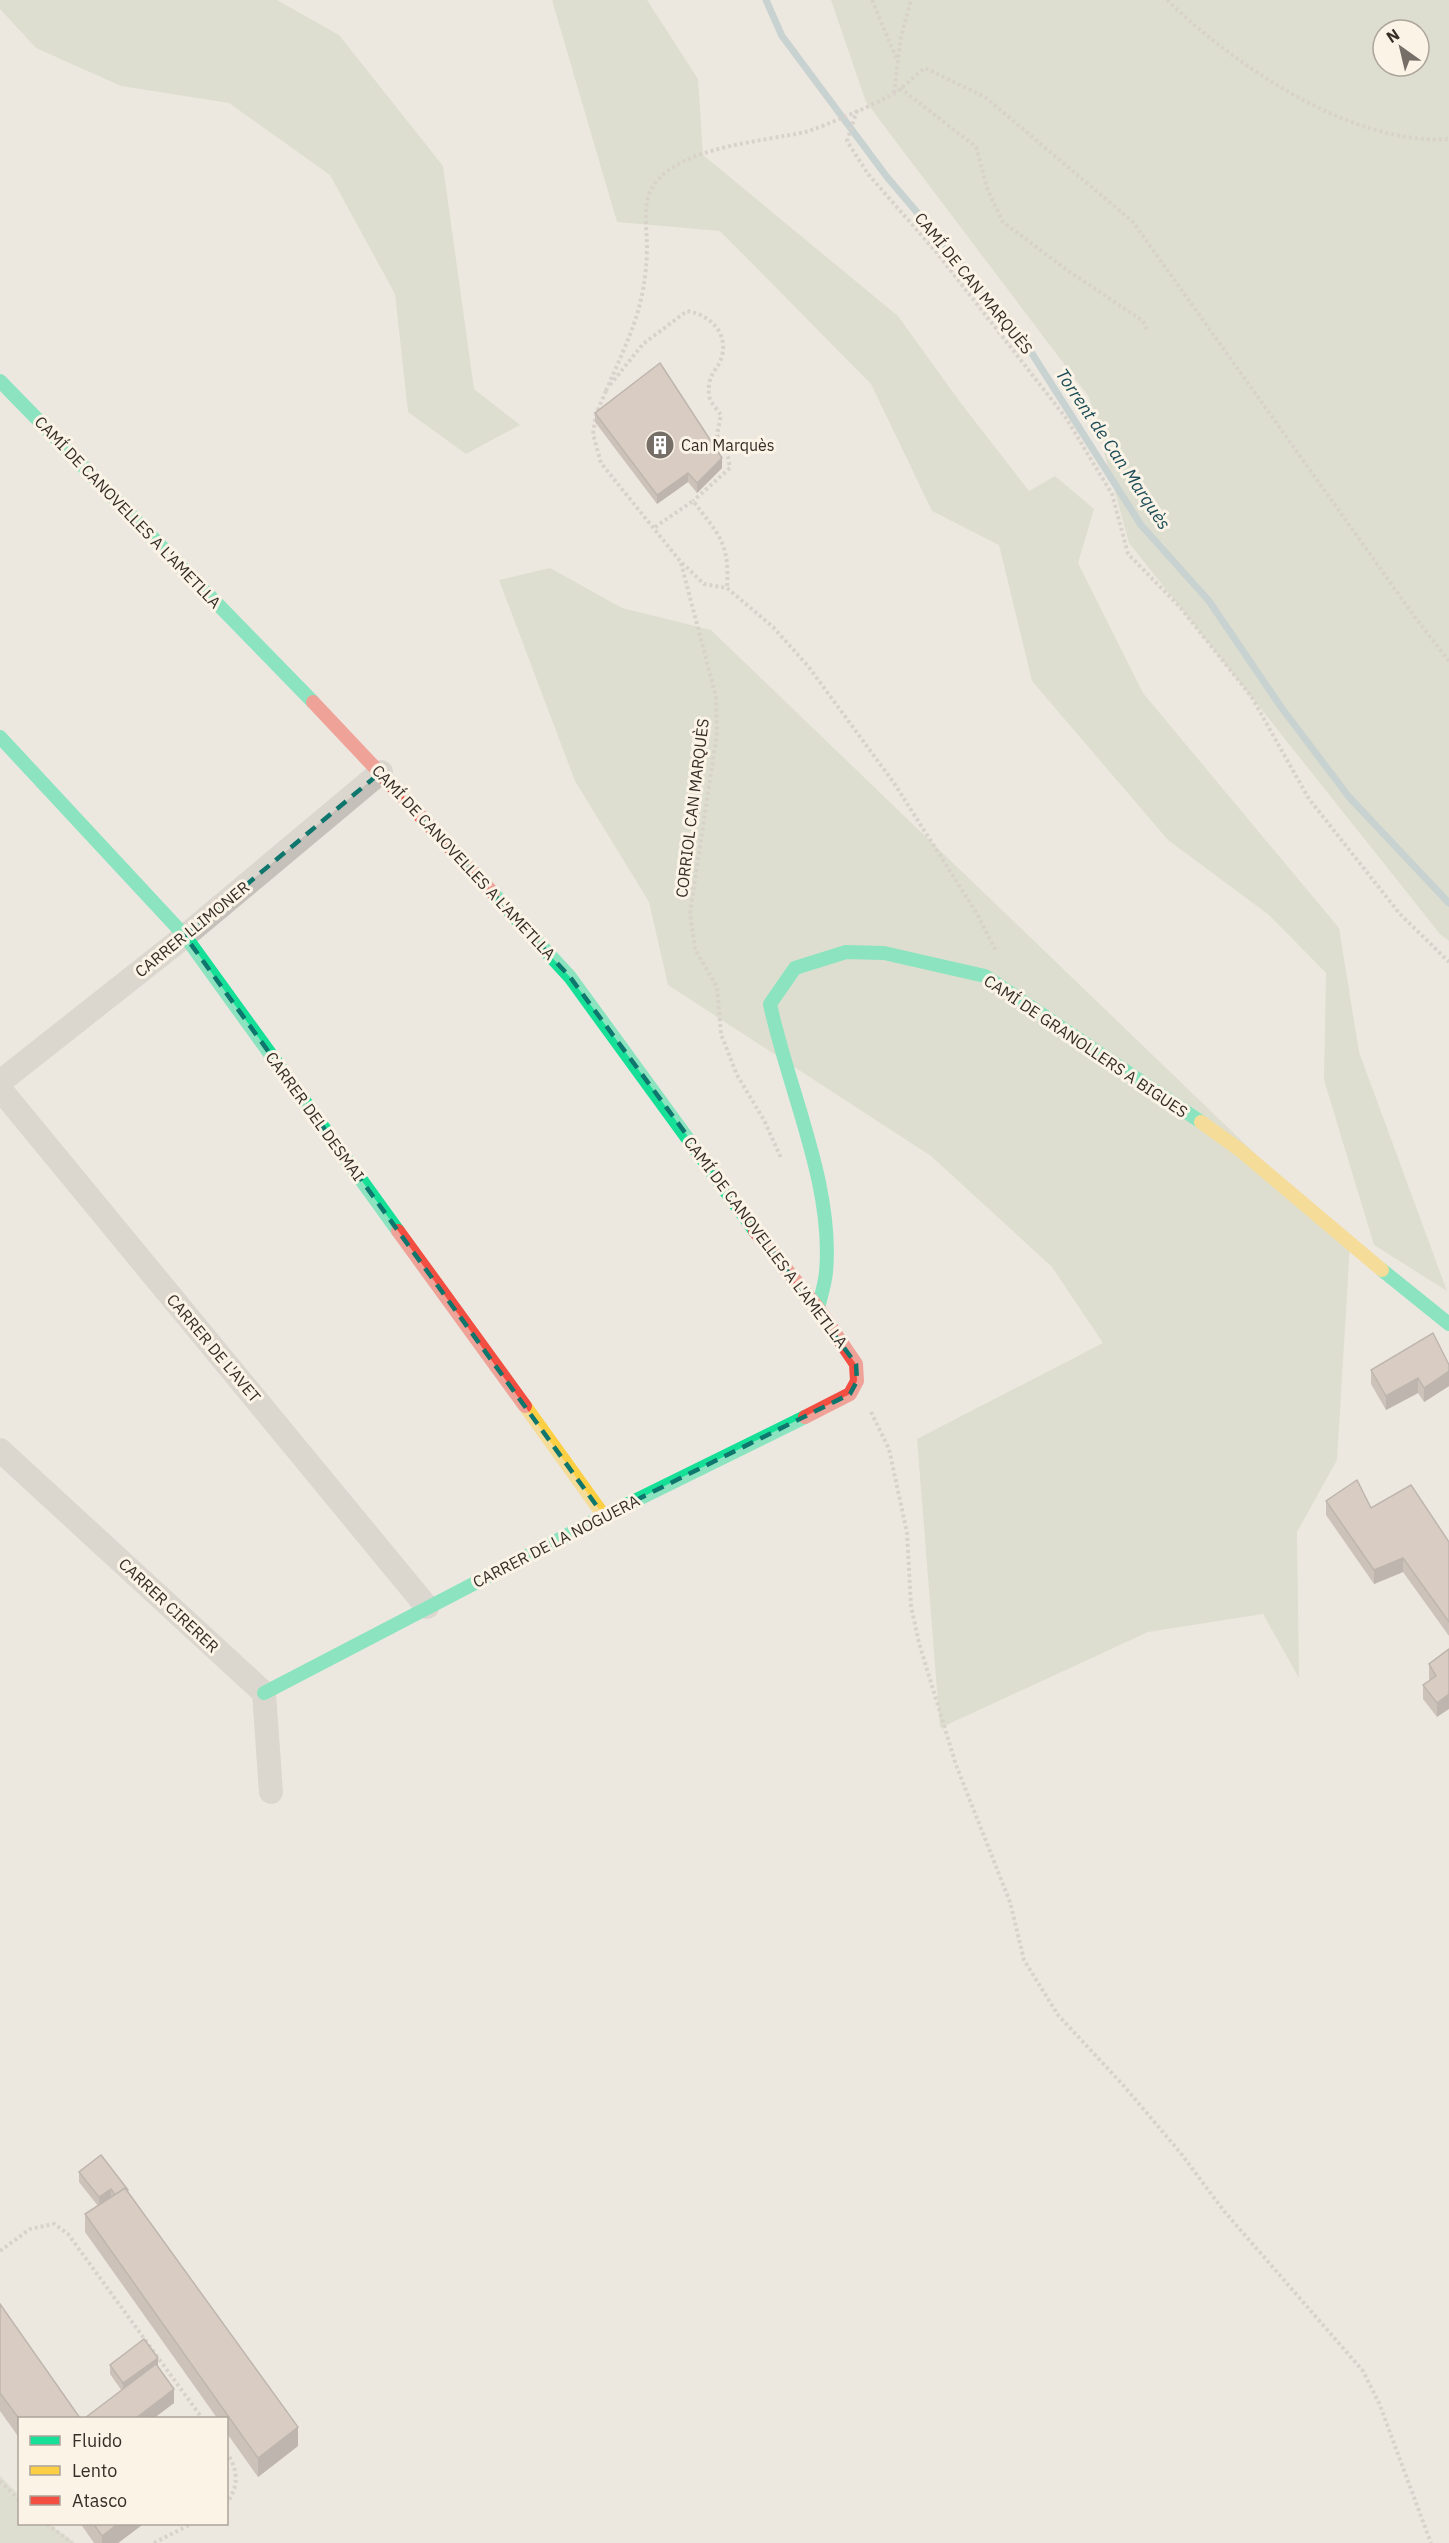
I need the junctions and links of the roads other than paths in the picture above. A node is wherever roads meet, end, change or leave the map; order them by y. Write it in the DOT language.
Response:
graph roads {
  1 [pos="0,381"];
  2 [pos="0,737"];
  3 [pos="381,772"];
  4 [pos="185,936"];
  5 [pos="0,1082"];
  6 [pos="0,1089"];
  7 [pos="818,1308"];
  8 [pos="1449,1324"];
  9 [pos="850,1394"];
  10 [pos="0,1450"];
  11 [pos="604,1516"];
  12 [pos="427,1607"];
  13 [pos="264,1693"];
  14 [pos="271,1792"];
  1 -- 3 [label="street, CAMÍ DE CANOVELLES A L'AMETLLA"];
  2 -- 4 [label="street, CARRER DEL DESMAI"];
  3 -- 4 [label="street, CARRER LLIMONER"];
  3 -- 7 [label="street, CAMÍ DE CANOVELLES A L'AMETLLA"];
  4 -- 5 [label="street, CARRER LLIMONER"];
  4 -- 11 [label="street, CARRER DEL DESMAI"];
  6 -- 12 [label="street, CARRER DE L'AVET"];
  7 -- 8 [label="street, CAMÍ DE GRANOLLERS A BIGUES"];
  7 -- 9 [label="street, CAMÍ DE CANOVELLES A L'AMETLLA"];
  9 -- 11 [label="street, CARRER DE LA NOGUERA"];
  10 -- 13 [label="street, CARRER CIRERER"];
  11 -- 12 [label="street, CARRER DE LA NOGUERA"];
  12 -- 13 [label="street, CARRER DE LA NOGUERA"];
  13 -- 14 [label="street"];
}
